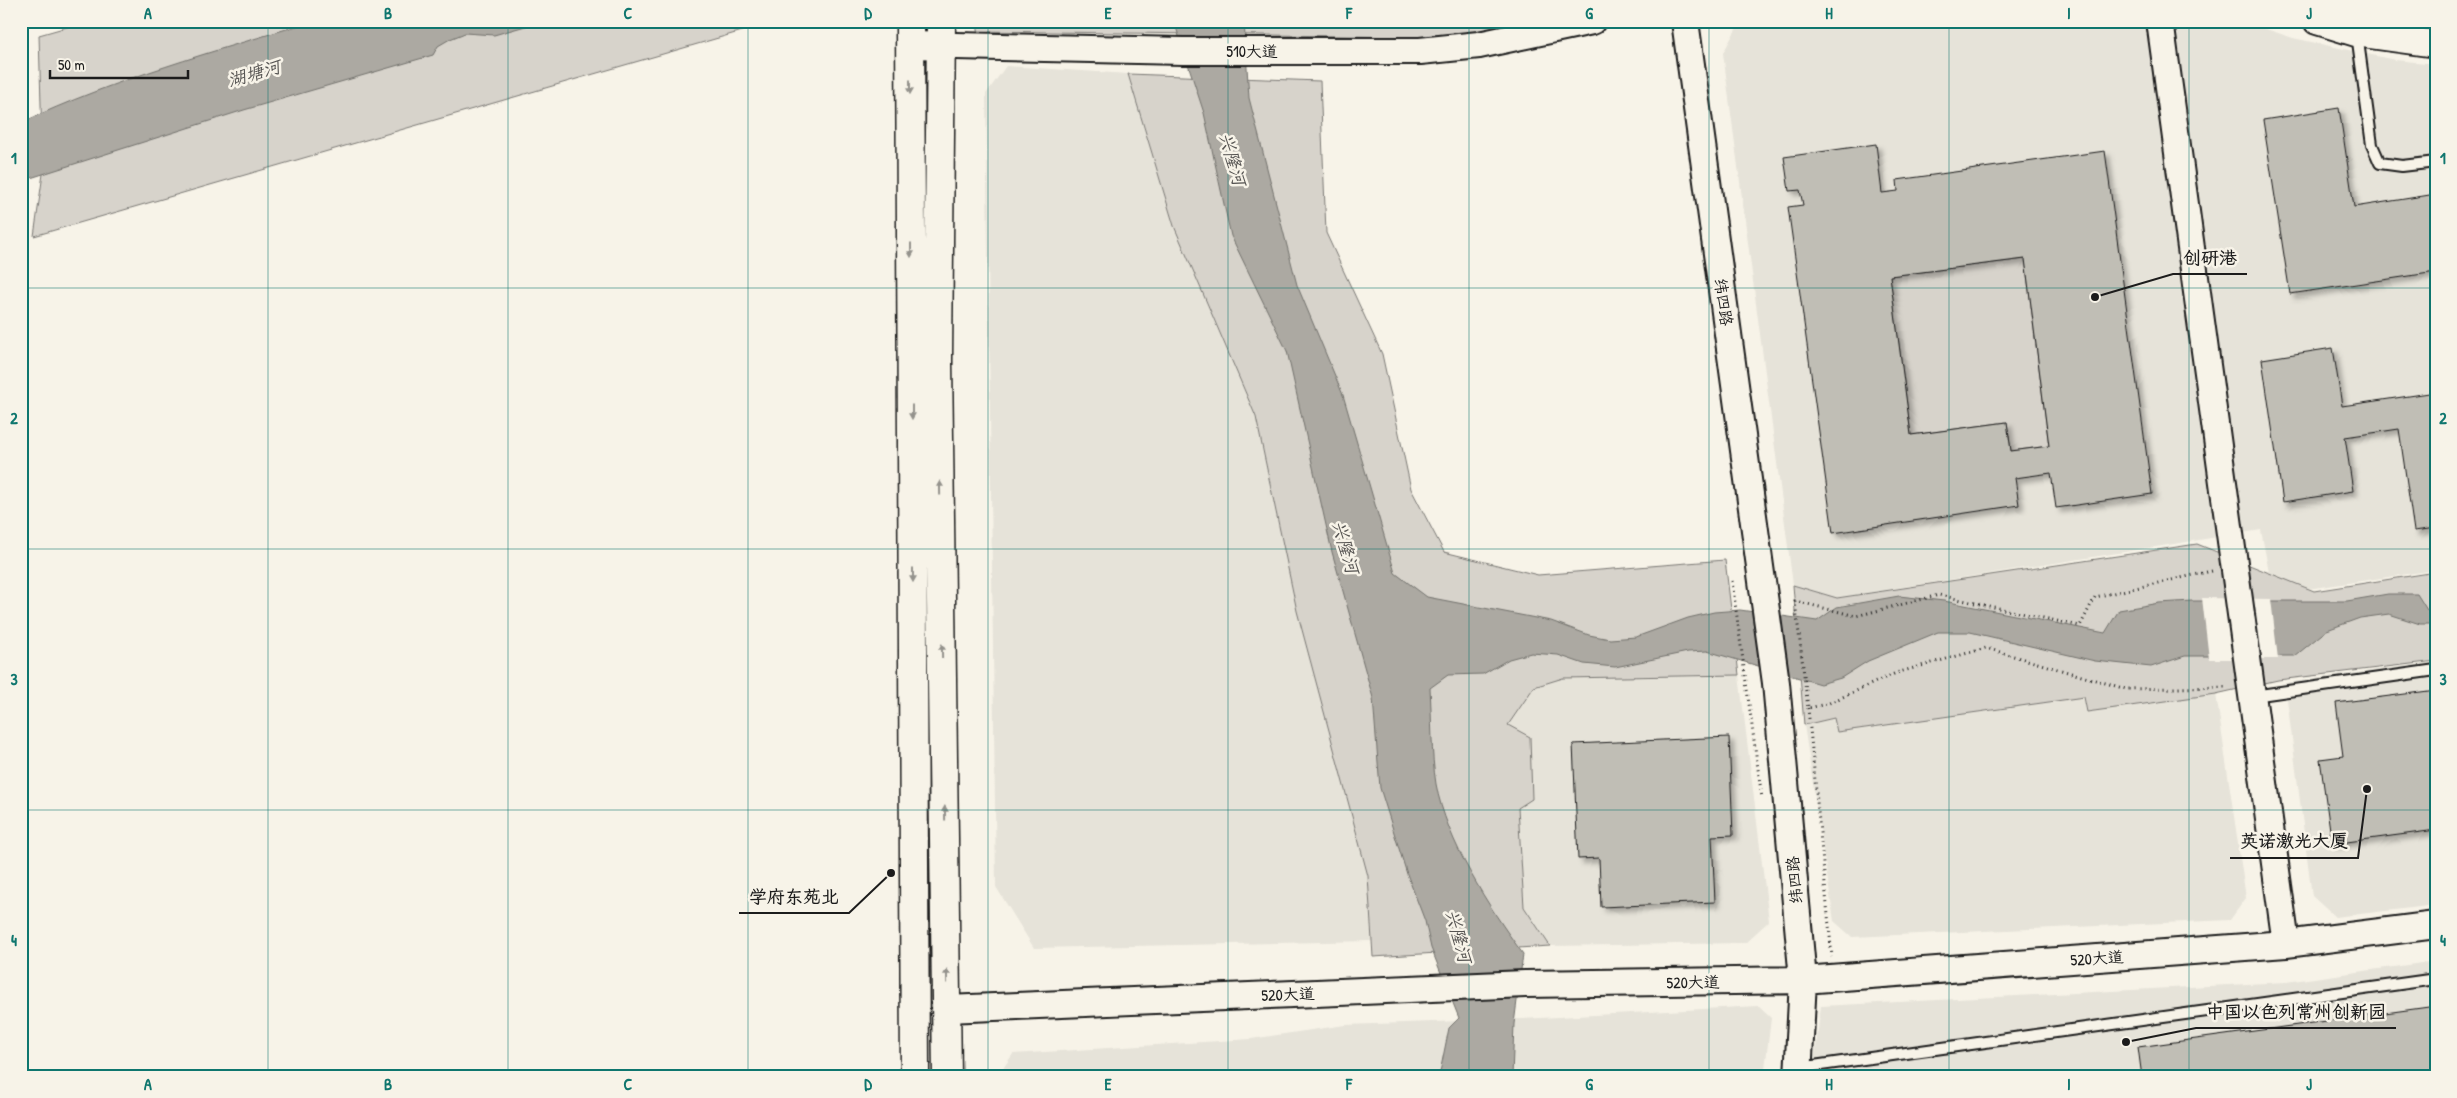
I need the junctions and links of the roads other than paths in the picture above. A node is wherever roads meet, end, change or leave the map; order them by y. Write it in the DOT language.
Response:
graph roads {
  1 [pos="1592,21"];
  2 [pos="1685,21"];
  3 [pos="2160,21"];
  4 [pos="2317,21"];
  5 [pos="910,33"];
  6 [pos="2356,33"];
  7 [pos="941,34"];
  8 [pos="2436,44"];
  9 [pos="2436,162"];
  10 [pos="2436,670"];
  11 [pos="2252,696"];
  12 [pos="2436,925"];
  13 [pos="2286,944"];
  14 [pos="2436,979"];
  15 [pos="1803,980"];
  16 [pos="947,1009"];
  17 [pos="1798,1072"];
  18 [pos="914,1077"];
  19 [pos="947,1077"];
  1 -- 7 [label="street, 510大道"];
  2 -- 15 [label="street, 纬四路"];
  3 -- 11 [label="street"];
  4 -- 6 [label="street"];
  5 -- 7 [label="street, 510大道"];
  5 -- 18 [label="main road, one-way"];
  6 -- 8 [label="street"];
  6 -- 9 [label="lane"];
  16 -- 7 [label="main road, one-way"];
  10 -- 11 [label="lane"];
  11 -- 13 [label="street"];
  12 -- 13 [label="street, 520大道"];
  13 -- 15 [label="street, 520大道"];
  14 -- 17 [label="lane"];
  15 -- 16 [label="street, 520大道"];
  15 -- 17 [label="street, 纬四路"];
  16 -- 19 [label="main road"];
}
